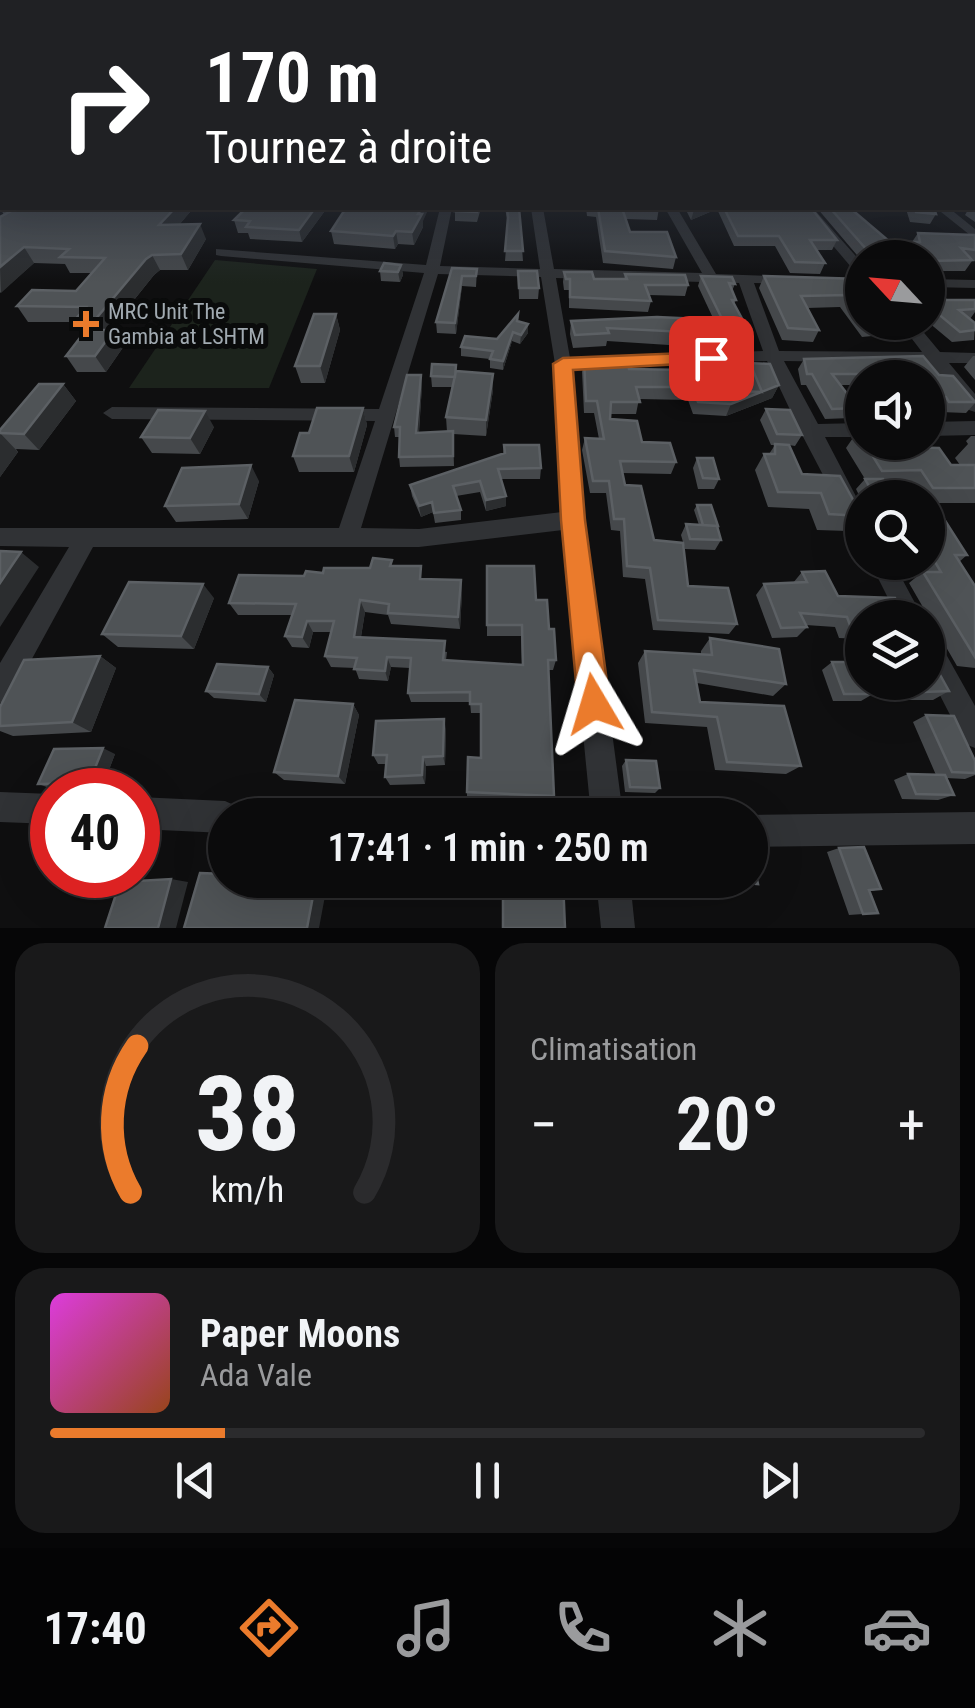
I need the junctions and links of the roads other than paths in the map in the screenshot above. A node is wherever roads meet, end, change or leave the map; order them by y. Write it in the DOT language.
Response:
graph roads {
  1 [pos="446,210"];
  2 [pos="537,210"];
  3 [pos="673,210"];
  4 [pos="809,210"];
  5 [pos="944,210"];
  6 [pos="975,235"];
  7 [pos="221,252"];
  8 [pos="845,252"];
  9 [pos="432,270"];
  10 [pos="547,275"];
  11 [pos="711,276"];
  12 [pos="745,279"];
  13 [pos="804,281"];
  14 [pos="945,283"];
  15 [pos="975,284"];
  16 [pos="921,340"];
  17 [pos="774,356"];
  18 [pos="975,358"];
  19 [pos="937,359"];
  20 [pos="563,364"];
  21 [pos="975,406"];
  22 [pos="112,413"];
  23 [pos="383,415"];
  24 [pos="975,428"];
  25 [pos="945,429"];
  26 [pos="809,430"];
  27 [pos="845,430"];
  28 [pos="845,497"];
  29 [pos="573,520"];
  30 [pos="0,537"];
  31 [pos="348,538"];
  32 [pos="85,540"];
  33 [pos="945,678"];
  34 [pos="0,690"];
  35 [pos="975,734"];
  36 [pos="604,798"];
  37 [pos="0,807"];
  38 [pos="30,808"];
  39 [pos="160,814"];
  40 [pos="208,816"];
  41 [pos="975,828"];
  42 [pos="768,832"];
  43 [pos="616,898"];
  44 [pos="618,928"];
  1 -- 9 [label="street"];
  2 -- 10 [label="street"];
  3 -- 11 [label="street"];
  4 -- 8 [label="street"];
  5 -- 6 [label="street"];
  7 -- 9 [label="street"];
  9 -- 10 [label="street"];
  9 -- 23 [label="street"];
  10 -- 11 [label="street"];
  10 -- 20 [label="street"];
  11 -- 12 [label="street"];
  12 -- 13 [label="street"];
  12 -- 17 [label="street"];
  14 -- 15 [label="street"];
  16 -- 19 [label="street"];
  17 -- 19 [label="street"];
  17 -- 20 [label="street"];
  17 -- 26 [label="street"];
  18 -- 19 [label="street"];
  19 -- 21 [label="street"];
  20 -- 29 [label="street"];
  22 -- 23 [label="street"];
  23 -- 31 [label="street"];
  24 -- 25 [label="street"];
  26 -- 27 [label="street"];
  26 -- 28 [label="street"];
  29 -- 31 [label="street"];
  29 -- 36 [label="street"];
  30 -- 32 [label="street"];
  31 -- 32 [label="street"];
  32 -- 34 [label="street"];
  33 -- 35 [label="street"];
  37 -- 38 [label="street"];
  39 -- 40 [label="street"];
  41 -- 42 [label="street"];
  43 -- 44 [label="street"];
}
